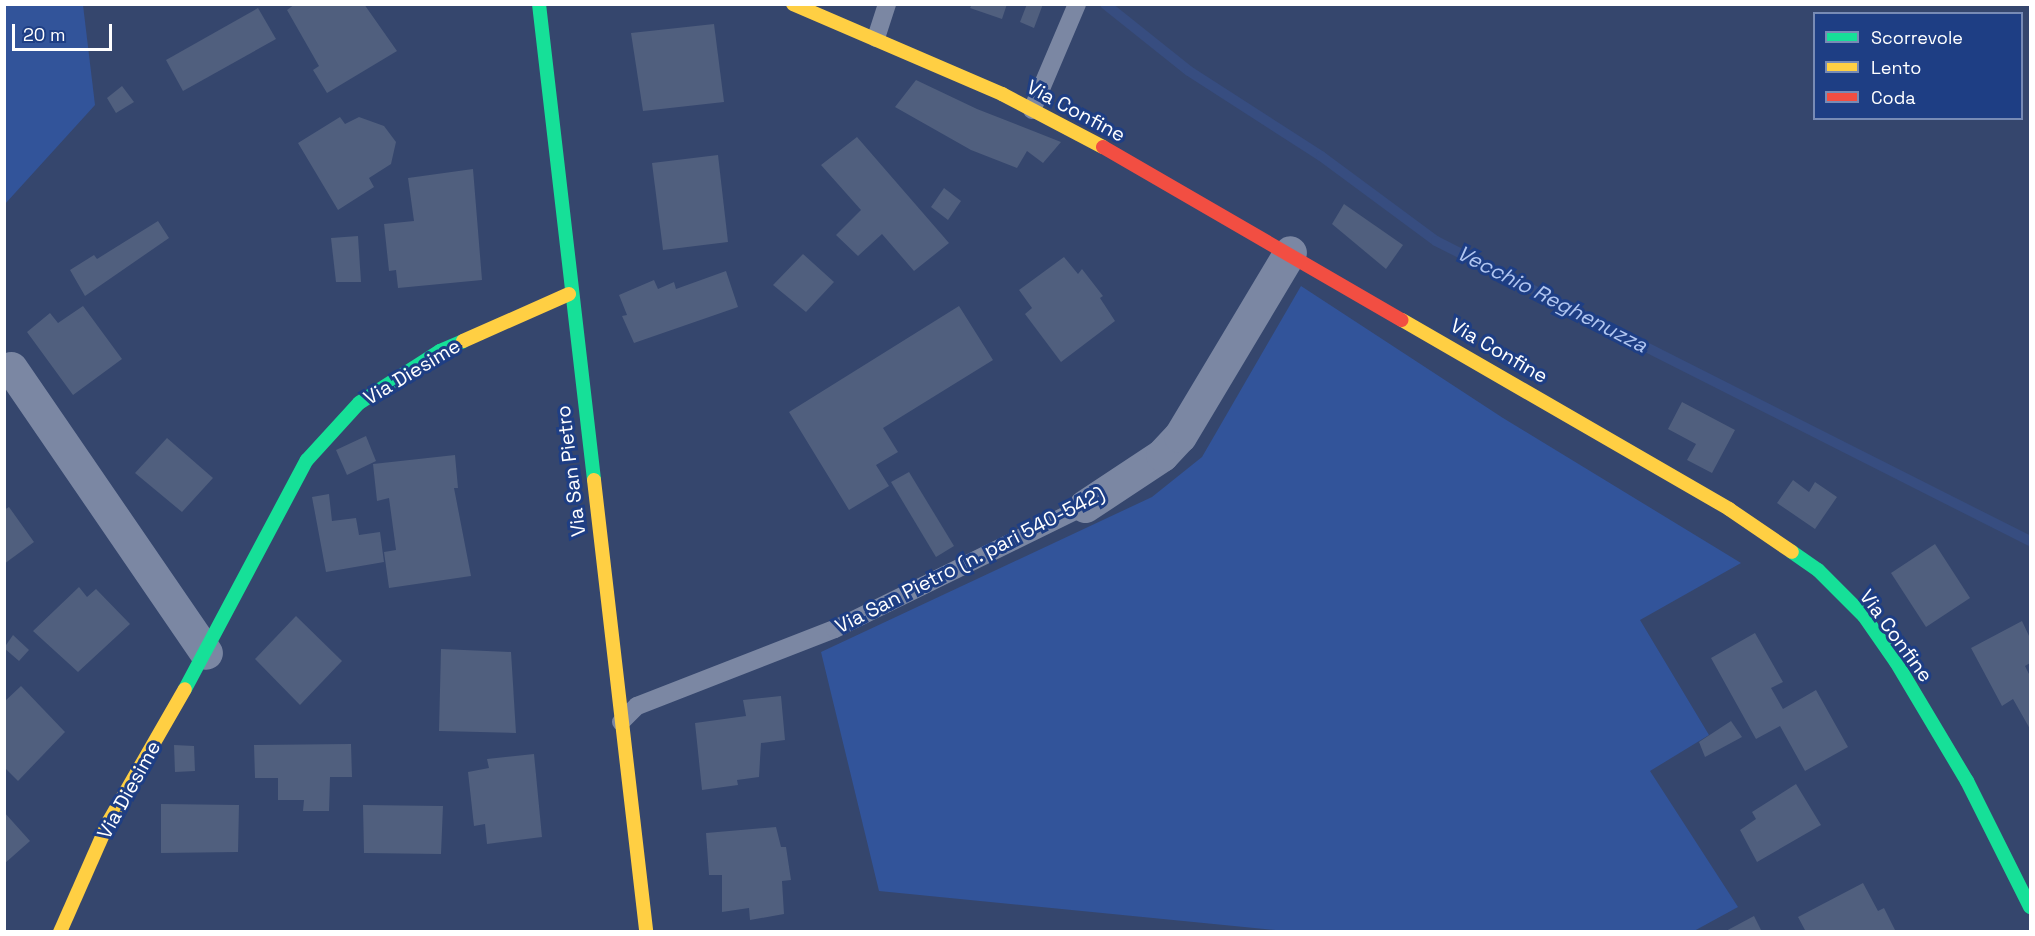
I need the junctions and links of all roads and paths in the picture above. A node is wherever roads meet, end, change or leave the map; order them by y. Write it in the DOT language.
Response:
graph roads {
  1 [pos="539,4"];
  2 [pos="793,4"];
  3 [pos="887,4"];
  4 [pos="1077,4"];
  5 [pos="876,38"];
  6 [pos="1032,110"];
  7 [pos="1290,252"];
  8 [pos="569,294"];
  9 [pos="11,368"];
  10 [pos="1085,506"];
  11 [pos="206,653"];
  12 [pos="621,722"];
  13 [pos="2031,907"];
  14 [pos="60,932"];
  15 [pos="646,932"];
  1 -- 8 [label="street, Via San Pietro"];
  2 -- 5 [label="street, Via Confine"];
  3 -- 5 [label="lane"];
  4 -- 6 [label="lane"];
  5 -- 6 [label="street, Via Confine"];
  6 -- 7 [label="street, Via Confine"];
  7 -- 10 [label="street, Via San Pietro (n. pari 540-542)"];
  7 -- 13 [label="street, Via Confine"];
  8 -- 11 [label="street, Via Diesime"];
  8 -- 12 [label="street, Via San Pietro"];
  9 -- 11 [label="street"];
  10 -- 12 [label="lane, Via San Pietro (n. pari 540-542)"];
  11 -- 14 [label="street, Via Diesime"];
  12 -- 15 [label="street, Via San Pietro"];
}
